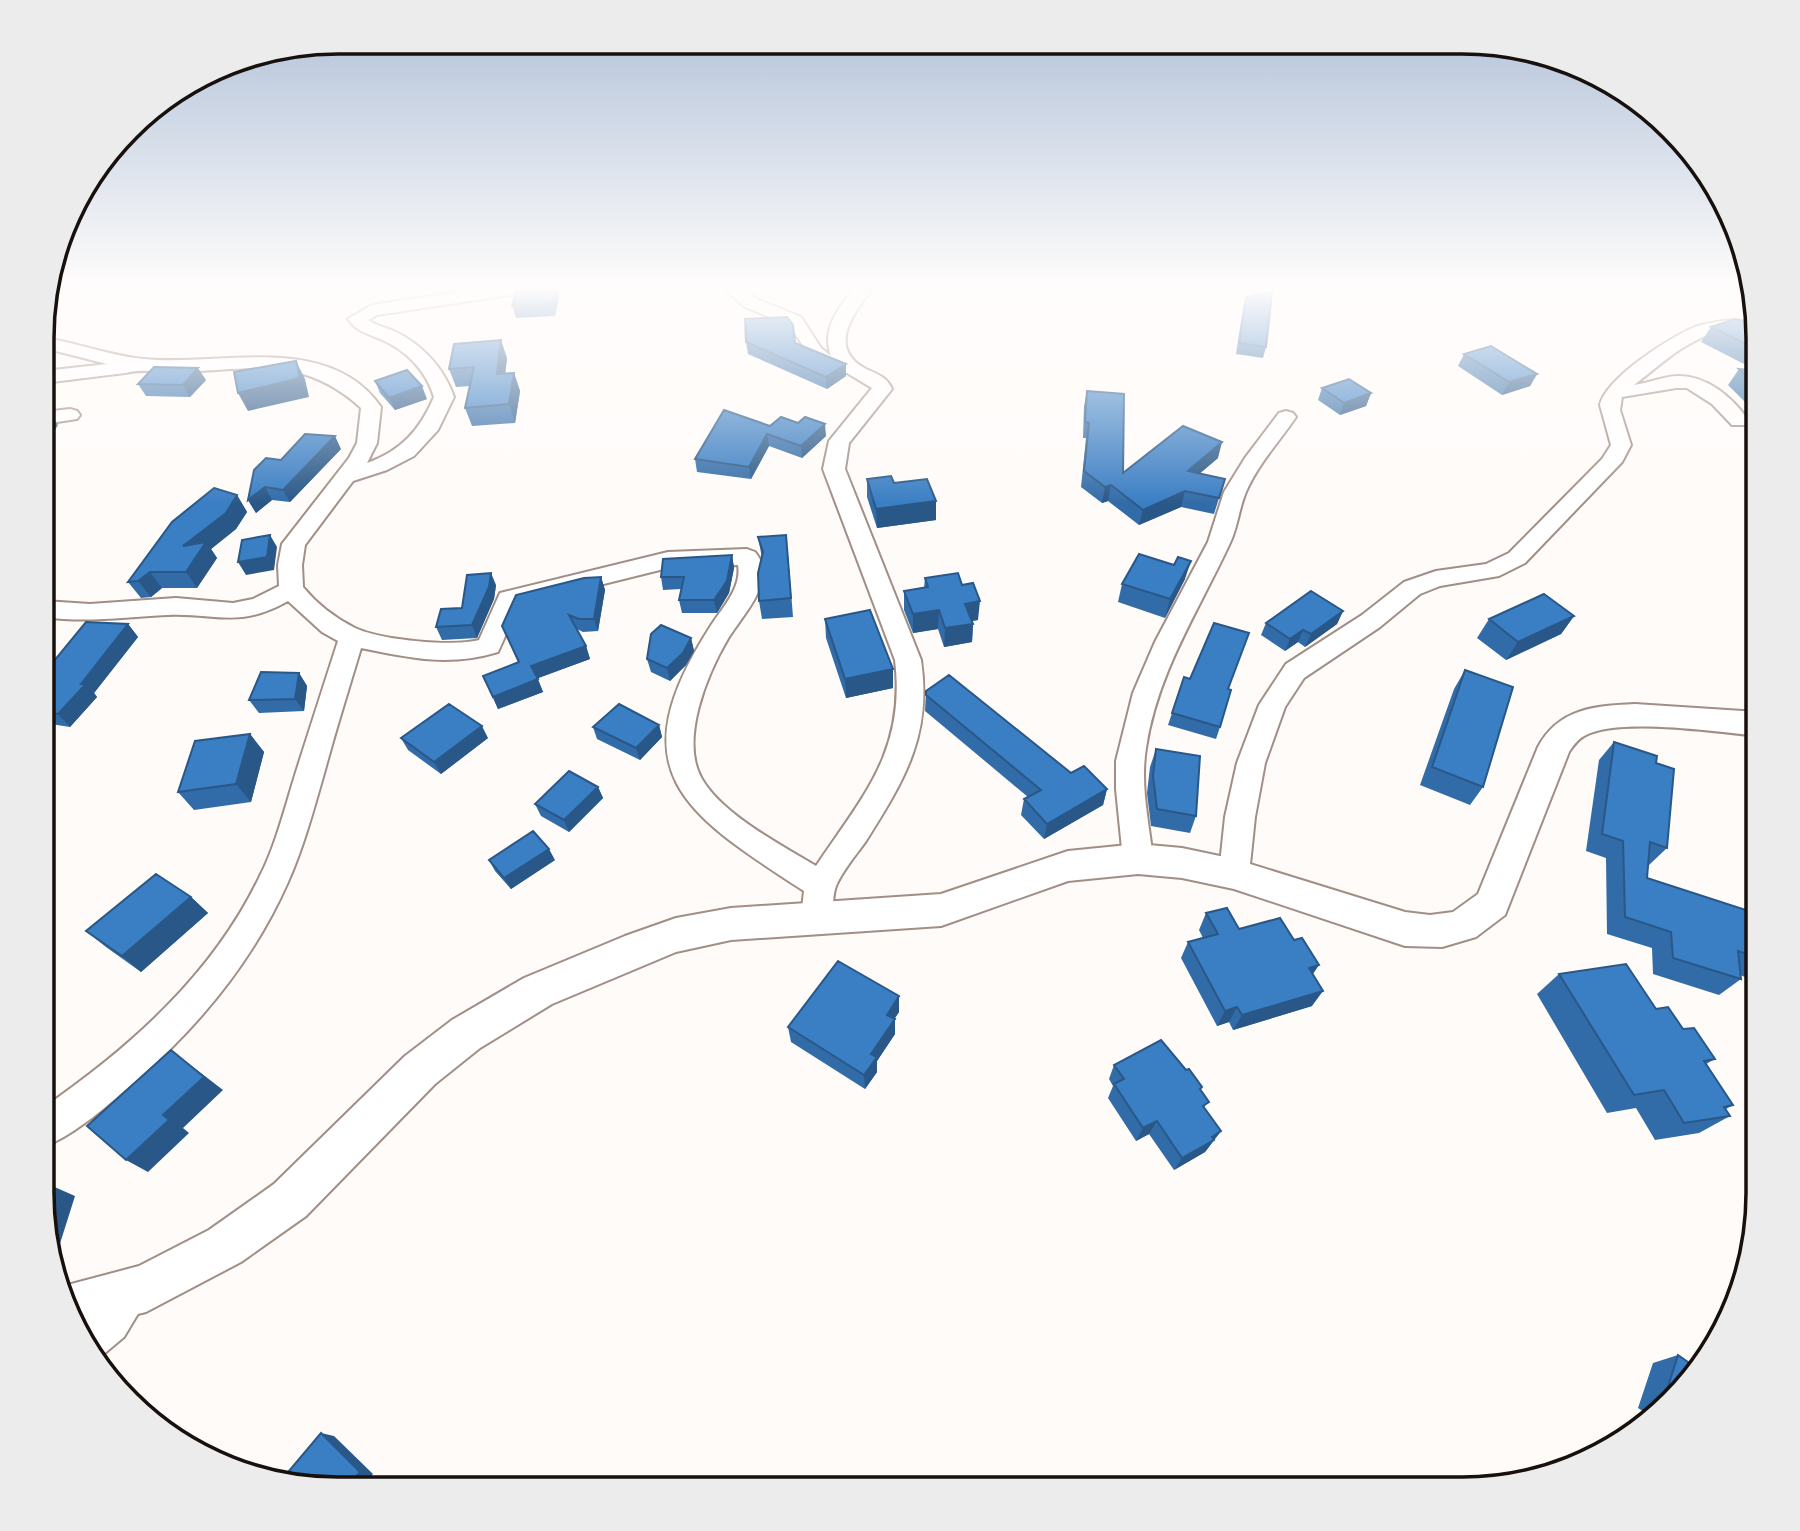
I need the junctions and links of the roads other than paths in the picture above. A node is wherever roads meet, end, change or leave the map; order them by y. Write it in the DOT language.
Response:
graph roads {
  1 [pos="122,360"];
  2 [pos="422,360"];
  3 [pos="825,360"];
  4 [pos="845,360"];
  5 [pos="1655,360"];
  6 [pos="142,365"];
  7 [pos="848,365"];
  8 [pos="54,376"];
  9 [pos="1617,391"];
  10 [pos="70,415"];
  11 [pos="54,417"];
  12 [pos="1286,417"];
  13 [pos="1739,421"];
  14 [pos="345,477"];
  15 [pos="291,589"];
  16 [pos="54,610"];
  17 [pos="352,637"];
  18 [pos="1746,723"];
  19 [pos="1138,859"];
  20 [pos="1234,874"];
  21 [pos="819,901"];
  22 [pos="54,1121"];
  23 [pos="131,1292"];
  24 [pos="78,1305"];
  25 [pos="94,1338"];
  1 -- 6 [label="street"];
  2 -- 14 [label="street"];
  3 -- 7 [label="street"];
  4 -- 7 [label="street"];
  5 -- 9 [label="street"];
  6 -- 8 [label="street"];
  6 -- 14 [label="street"];
  7 -- 21 [label="street"];
  9 -- 13 [label="street"];
  9 -- 20 [label="street"];
  10 -- 11 [label="street"];
  12 -- 19 [label="street"];
  14 -- 15 [label="street"];
  15 -- 16 [label="street"];
  15 -- 17 [label="street"];
  17 -- 21 [label="street"];
  17 -- 22 [label="street"];
  18 -- 20 [label="street"];
  19 -- 20 [label="street"];
  19 -- 21 [label="street"];
  21 -- 23 [label="street"];
  23 -- 24 [label="street"];
  23 -- 25 [label="street"];
}
